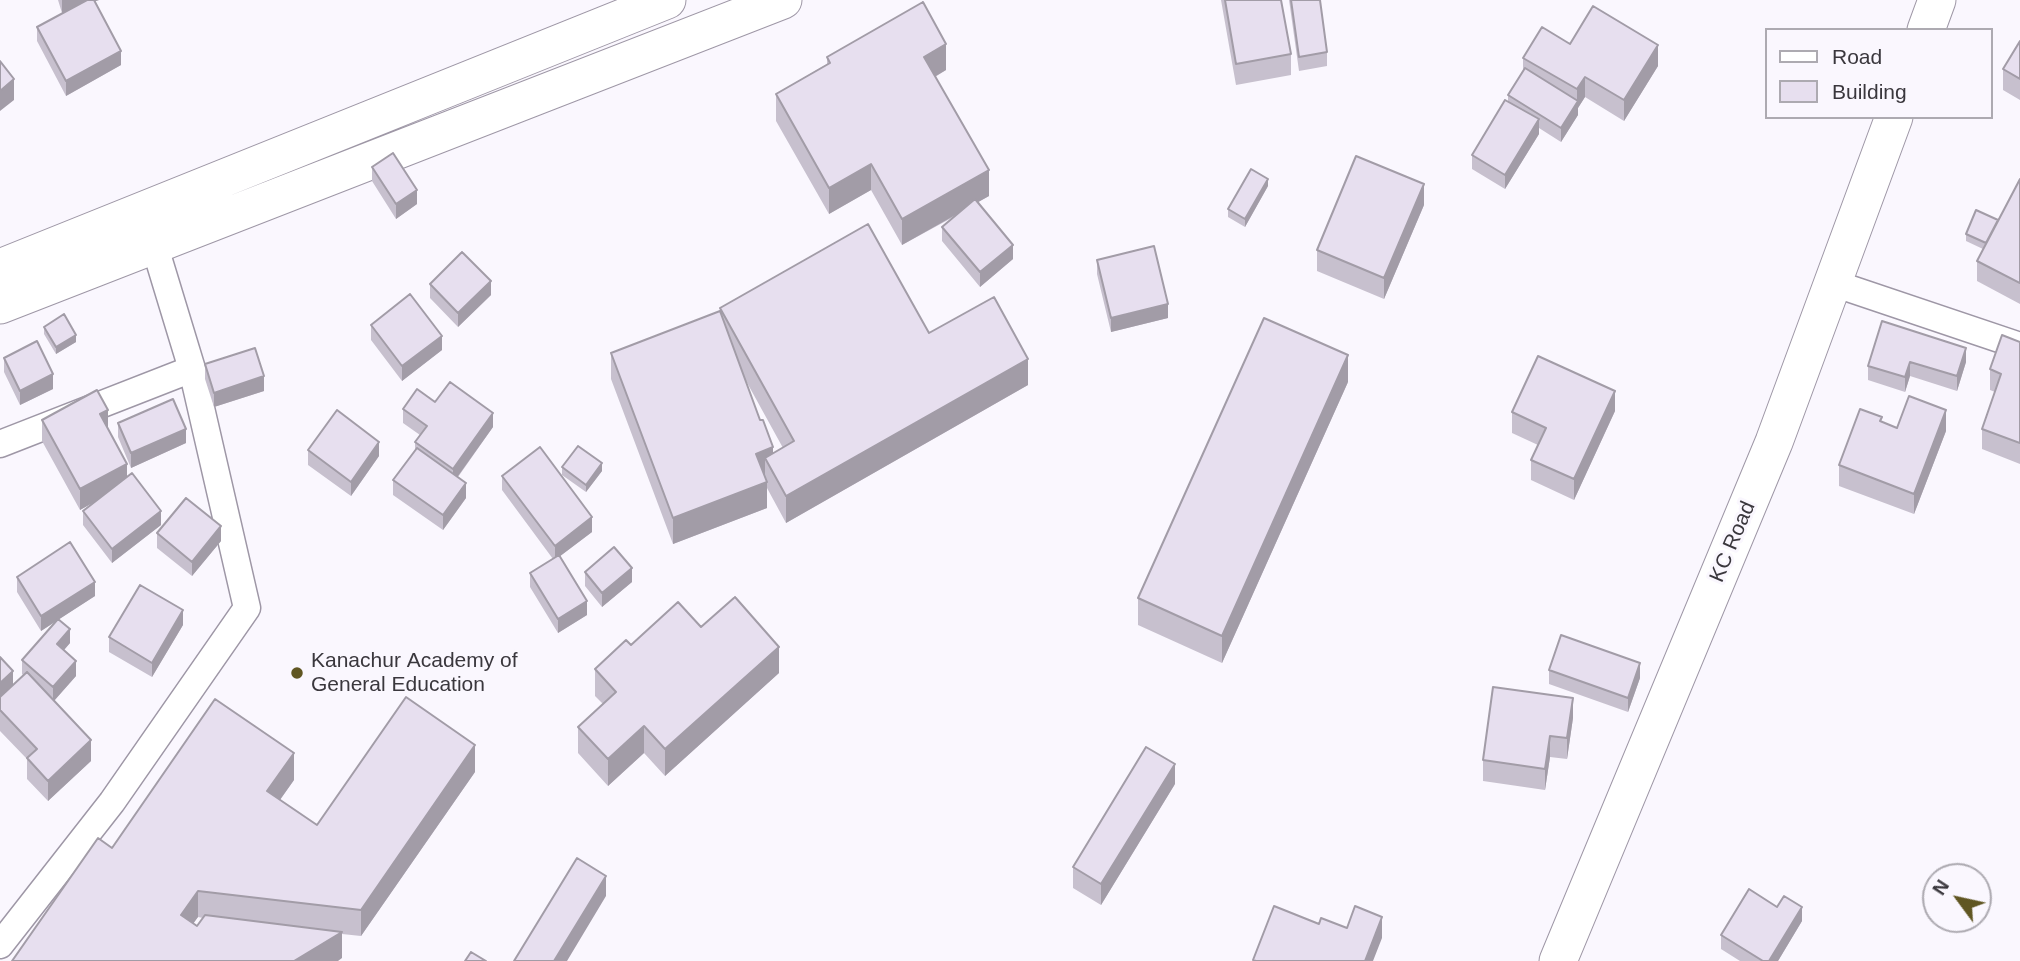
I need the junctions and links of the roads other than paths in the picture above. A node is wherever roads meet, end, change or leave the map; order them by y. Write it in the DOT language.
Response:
graph roads {
  1 [pos="667,0"];
  2 [pos="783,0"];
  3 [pos="1937,0"];
  4 [pos="1927,28"];
  5 [pos="512,63"];
  6 [pos="526,100"];
  7 [pos="1893,119"];
  8 [pos="153,244"];
  9 [pos="50,266"];
  10 [pos="0,268"];
  11 [pos="1833,283"];
  12 [pos="0,305"];
  13 [pos="2020,346"];
  14 [pos="192,369"];
  15 [pos="0,444"];
  16 [pos="0,945"];
  17 [pos="1558,961"];
  1 -- 5 [label="main road"];
  2 -- 6 [label="main road"];
  3 -- 4 [label="main road"];
  5 -- 6 [label="main road"];
  5 -- 9 [label="main road"];
  6 -- 8 [label="main road"];
  7 -- 11 [label="main road, KC Road"];
  8 -- 9 [label="main road"];
  8 -- 14 [label="street"];
  9 -- 10 [label="main road"];
  9 -- 12 [label="main road"];
  11 -- 13 [label="street"];
  11 -- 17 [label="main road, KC Road"];
  14 -- 15 [label="street"];
  14 -- 16 [label="street"];
}
